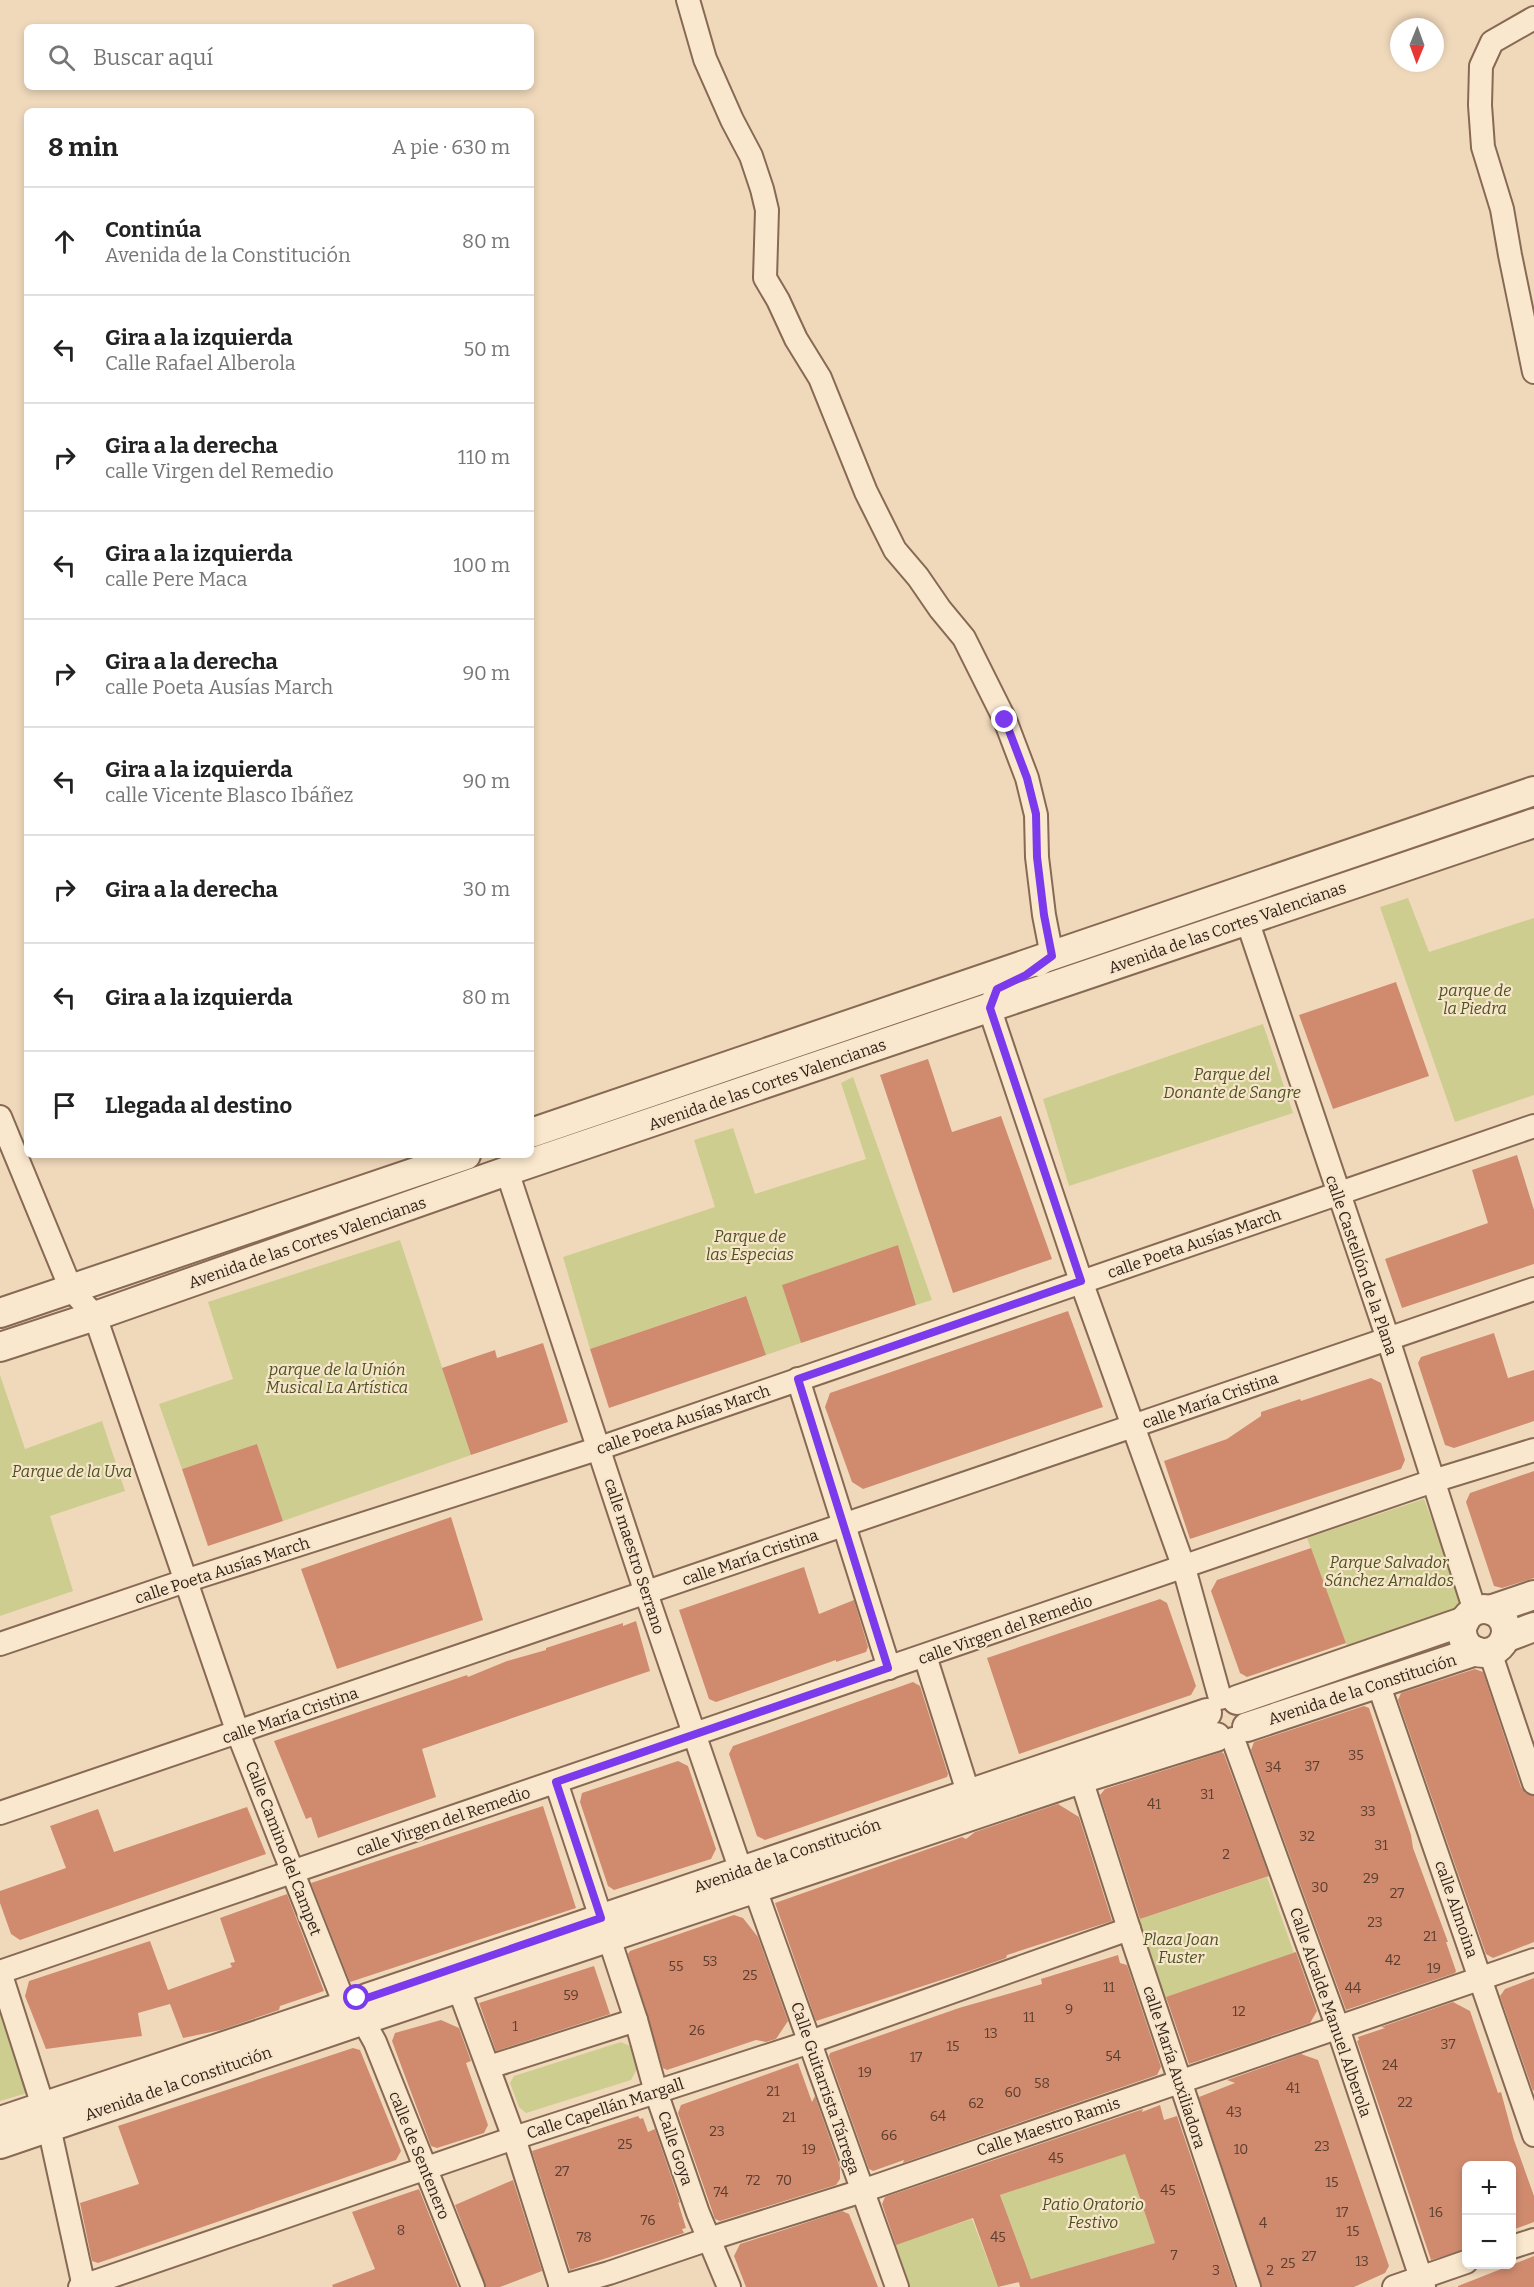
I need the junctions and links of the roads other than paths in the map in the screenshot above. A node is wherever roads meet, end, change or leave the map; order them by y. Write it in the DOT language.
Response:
graph roads {
  1 [pos="688,0"];
  2 [pos="1534,18"];
  3 [pos="1534,372"];
  4 [pos="1534,791"];
  5 [pos="1534,823"];
  6 [pos="1247,920"];
  7 [pos="1052,956"];
  8 [pos="990,1008"];
  9 [pos="0,1118"];
  10 [pos="1534,1126"];
  11 [pos="534,1132"];
  12 [pos="457,1158"];
  13 [pos="507,1171"];
  14 [pos="1338,1193"];
  15 [pos="1081,1281"];
  16 [pos="71,1289"];
  17 [pos="1534,1289"];
  18 [pos="0,1312"];
  19 [pos="95,1316"];
  20 [pos="1388,1339"];
  21 [pos="0,1347"];
  22 [pos="798,1379"];
  23 [pos="1133,1426"];
  24 [pos="600,1448"];
  25 [pos="1534,1450"];
  26 [pos="1433,1481"];
  27 [pos="843,1525"];
  28 [pos="1184,1568"];
  29 [pos="185,1581"];
  30 [pos="646,1593"];
  31 [pos="1534,1595"];
  32 [pos="1477,1614"];
  33 [pos="1534,1628"];
  34 [pos="0,1644"];
  35 [pos="1491,1647"];
  36 [pos="925,1656"];
  37 [pos="888,1668"];
  38 [pos="1378,1683"];
  39 [pos="1226,1719"];
  40 [pos="238,1733"];
  41 [pos="695,1734"];
  42 [pos="1081,1779"];
  43 [pos="556,1782"];
  44 [pos="1534,1783"];
  45 [pos="968,1792"];
  46 [pos="0,1813"];
  47 [pos="293,1873"];
  48 [pos="748,1880"];
  49 [pos="605,1928"];
  50 [pos="1129,1929"];
  51 [pos="1534,1960"];
  52 [pos="0,1972"];
  53 [pos="1482,1979"];
  54 [pos="459,1989"];
  55 [pos="360,2012"];
  56 [pos="636,2020"];
  57 [pos="1338,2028"];
  58 [pos="810,2042"];
  59 [pos="489,2067"];
  60 [pos="1179,2081"];
  61 [pos="656,2092"];
  62 [pos="46,2117"];
  63 [pos="0,2121"];
  64 [pos="1534,2135"];
  65 [pos="514,2138"];
  66 [pos="0,2144"];
  67 [pos="425,2169"];
  68 [pos="862,2191"];
  69 [pos="710,2239"];
  70 [pos="1534,2240"];
  71 [pos="1516,2246"];
  72 [pos="1462,2264"];
  73 [pos="1423,2282"];
  74 [pos="82,2287"];
  75 [pos="473,2287"];
  76 [pos="561,2287"];
  77 [pos="729,2287"];
  78 [pos="897,2287"];
  79 [pos="1249,2287"];
  80 [pos="1394,2287"];
  1 -- 7 [label="street"];
  2 -- 3 [label="street"];
  4 -- 7 [label="street, Avenida de las Cortes Valencianas"];
  5 -- 6 [label="street, Avenida de las Cortes Valencianas"];
  6 -- 8 [label="street, Avenida de las Cortes Valencianas"];
  6 -- 14 [label="street, calle Castellón de la Plana"];
  7 -- 8 [label="street"];
  7 -- 11 [label="street, Avenida de las Cortes Valencianas"];
  8 -- 13 [label="street, Avenida de las Cortes Valencianas"];
  8 -- 15 [label="street, Calle Alcalde Manuel Alberola"];
  9 -- 16 [label="street"];
  10 -- 14 [label="street, calle Poeta Ausías March"];
  12 -- 16 [label="street, Avenida de las Cortes Valencianas"];
  13 -- 19 [label="street, Avenida de las Cortes Valencianas"];
  13 -- 24 [label="street, calle maestro Serrano"];
  14 -- 15 [label="street, calle Poeta Ausías March"];
  14 -- 20 [label="street, calle Castellón de la Plana"];
  15 -- 22 [label="street, calle Poeta Ausías March"];
  15 -- 23 [label="street, Calle Alcalde Manuel Alberola"];
  16 -- 18 [label="street, Avenida de las Cortes Valencianas"];
  16 -- 19 [label="street"];
  17 -- 20 [label="street, calle María Cristina"];
  19 -- 21 [label="street, Avenida de las Cortes Valencianas"];
  19 -- 29 [label="street, Calle Camino del Campet"];
  20 -- 23 [label="street, calle María Cristina"];
  20 -- 26 [label="street, calle Castellón de la Plana"];
  22 -- 24 [label="street, calle Poeta Ausías March"];
  22 -- 27 [label="street"];
  23 -- 27 [label="street, calle María Cristina"];
  23 -- 28 [label="street, Calle Alcalde Manuel Alberola"];
  24 -- 29 [label="street, calle Poeta Ausías March"];
  24 -- 30 [label="street, calle maestro Serrano"];
  25 -- 26 [label="street, calle Virgen del Remedio"];
  26 -- 28 [label="street, calle Virgen del Remedio"];
  26 -- 32 [label="street, calle Castellón de la Plana"];
  27 -- 30 [label="street, calle María Cristina"];
  27 -- 37 [label="street"];
  28 -- 36 [label="street, calle Virgen del Remedio"];
  28 -- 39 [label="street, Calle Alcalde Manuel Alberola"];
  29 -- 34 [label="street, calle Poeta Ausías March"];
  29 -- 40 [label="street, Calle Camino del Campet"];
  30 -- 40 [label="street, calle María Cristina"];
  30 -- 41 [label="street, calle maestro Serrano"];
  31 -- 32 [label="street, Avenida de la Constitución"];
  32 -- 35 [label="street"];
  32 -- 35 [label="street"];
  32 -- 39 [label="street, Avenida de la Constitución"];
  33 -- 35 [label="street, Avenida de la Constitución"];
  35 -- 38 [label="street, Avenida de la Constitución"];
  35 -- 44 [label="street"];
  36 -- 37 [label="street, calle Virgen del Remedio"];
  36 -- 45 [label="street"];
  37 -- 41 [label="street, calle Virgen del Remedio"];
  38 -- 39 [label="street, Avenida de la Constitución"];
  38 -- 53 [label="street, calle Almoina"];
  39 -- 42 [label="street, Avenida de la Constitución"];
  39 -- 45 [label="street, Avenida de la Constitución"];
  39 -- 57 [label="street, Calle Alcalde Manuel Alberola"];
  40 -- 46 [label="street, calle María Cristina"];
  40 -- 47 [label="street, Calle Camino del Campet"];
  41 -- 43 [label="street, calle Virgen del Remedio"];
  41 -- 48 [label="street, calle maestro Serrano"];
  42 -- 48 [label="street, Avenida de la Constitución"];
  42 -- 50 [label="street, calle María Auxiliadora"];
  43 -- 47 [label="street, calle Virgen del Remedio"];
  43 -- 49 [label="street, Calle Goya"];
  45 -- 48 [label="street, Avenida de la Constitución"];
  47 -- 52 [label="street, calle Virgen del Remedio"];
  47 -- 55 [label="street, Calle Camino del Campet"];
  48 -- 49 [label="street, Avenida de la Constitución"];
  48 -- 58 [label="street, Calle Guitarrista Tárrega"];
  49 -- 54 [label="street, Avenida de la Constitución"];
  49 -- 55 [label="street, Avenida de la Constitución"];
  49 -- 56 [label="street, Calle Goya"];
  50 -- 58 [label="street, Calle Capellán Margall"];
  50 -- 60 [label="street, calle María Auxiliadora"];
  51 -- 53 [label="street, Calle Maestro Ramis"];
  52 -- 62 [label="street"];
  53 -- 57 [label="street, Calle Maestro Ramis"];
  53 -- 64 [label="street, calle Almoina"];
  54 -- 55 [label="street, Avenida de la Constitución"];
  54 -- 59 [label="street"];
  55 -- 62 [label="street, Avenida de la Constitución"];
  55 -- 67 [label="street, calle de Sentenero"];
  56 -- 59 [label="street"];
  56 -- 61 [label="street, Calle Goya"];
  57 -- 60 [label="street, Calle Maestro Ramis"];
  57 -- 73 [label="street, Calle Alcalde Manuel Alberola"];
  58 -- 61 [label="street, Calle Capellán Margall"];
  58 -- 68 [label="street, Calle Guitarrista Tárrega"];
  59 -- 65 [label="street"];
  60 -- 68 [label="street, Calle Maestro Ramis"];
  60 -- 79 [label="street, calle María Auxiliadora"];
  61 -- 65 [label="street, Calle Capellán Margall"];
  61 -- 69 [label="street, Calle Goya"];
  62 -- 63 [label="street, Avenida de la Constitución"];
  62 -- 66 [label="street, Avenida de la Constitución"];
  62 -- 74 [label="street"];
  65 -- 67 [label="street, Calle Capellán Margall"];
  65 -- 76 [label="street"];
  67 -- 74 [label="street, Calle Capellán Margall"];
  67 -- 75 [label="street, calle de Sentenero"];
  68 -- 69 [label="street, Calle Maestro Ramis"];
  68 -- 78 [label="street, Calle Guitarrista Tárrega"];
  69 -- 76 [label="street, Calle Maestro Ramis"];
  69 -- 77 [label="street, Calle Goya"];
  70 -- 71 [label="street"];
  72 -- 73 [label="street"];
  73 -- 80 [label="street"];
}
